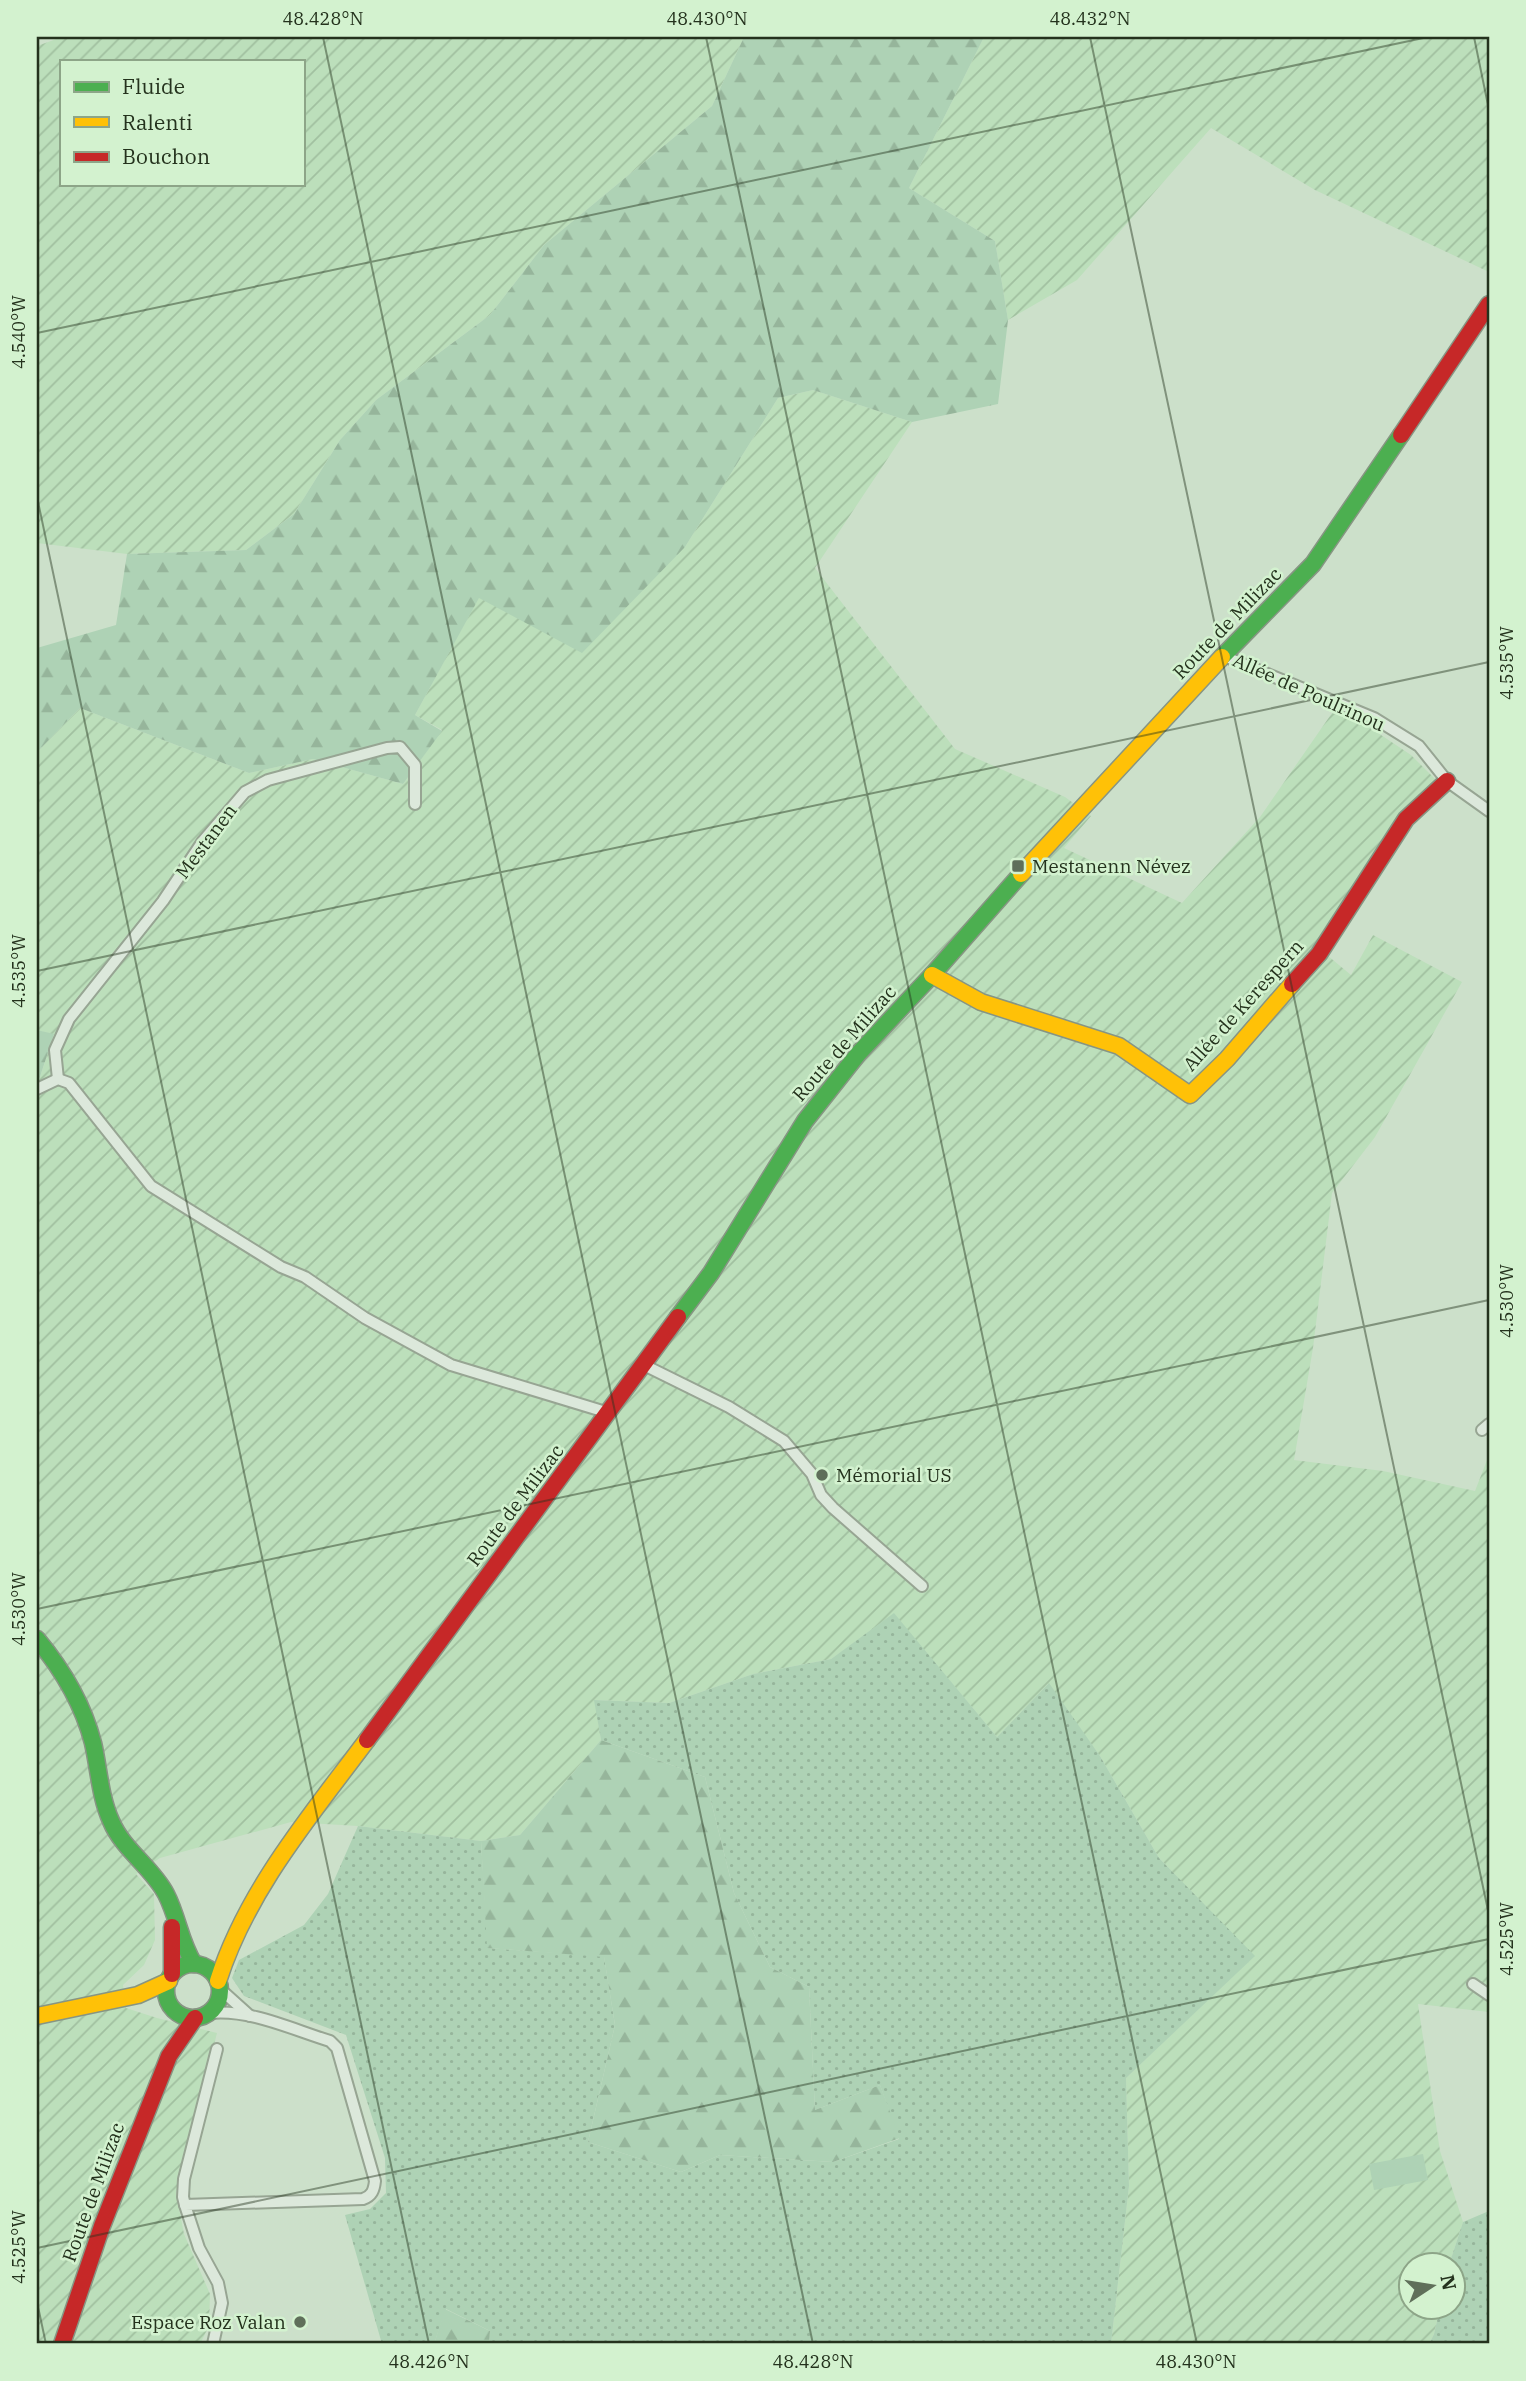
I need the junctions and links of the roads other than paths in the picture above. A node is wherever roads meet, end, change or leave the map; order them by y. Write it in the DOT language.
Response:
graph roads {
  1 [pos="1489,304"];
  2 [pos="1225,653"];
  3 [pos="1447,782"];
  4 [pos="415,804"];
  5 [pos="1489,811"];
  6 [pos="932,975"];
  7 [pos="58,1079"];
  8 [pos="37,1089"];
  9 [pos="644,1365"];
  10 [pos="609,1413"];
  11 [pos="922,1587"];
  12 [pos="37,1639"];
  13 [pos="171,1911"];
  14 [pos="240,1925"];
  15 [pos="196,1964"];
  16 [pos="170,1977"];
  17 [pos="1473,1984"];
  18 [pos="219,1985"];
  19 [pos="138,1995"];
  20 [pos="1489,1995"];
  21 [pos="173,2009"];
  22 [pos="37,2015"];
  23 [pos="202,2016"];
  24 [pos="250,2016"];
  25 [pos="217,2049"];
  26 [pos="169,2056"];
  27 [pos="185,2205"];
  28 [pos="62,2344"];
  29 [pos="213,2344"];
  1 -- 2 [label="main road, Route de Milizac"];
  2 -- 3 [label="street, Allée de Poulrinou"];
  2 -- 6 [label="main road, Route de Milizac"];
  3 -- 5 [label="street, Allée de Poulrinou"];
  3 -- 6 [label="main road, Allée de Kerespern"];
  4 -- 7 [label="street, Mestanen"];
  6 -- 9 [label="main road, Route de Milizac"];
  7 -- 8 [label="street"];
  7 -- 10 [label="street"];
  9 -- 10 [label="main road, Route de Milizac"];
  9 -- 11 [label="street"];
  10 -- 14 [label="main road, Route de Milizac"];
  12 -- 13 [label="main road"];
  13 -- 15 [label="main road"];
  13 -- 16 [label="main road"];
  14 -- 15 [label="main road, Route de Milizac"];
  14 -- 18 [label="main road, Route de Milizac"];
  15 -- 16 [label="main road"];
  15 -- 18 [label="main road"];
  16 -- 19 [label="main road"];
  16 -- 21 [label="main road"];
  17 -- 20 [label="street"];
  18 -- 23 [label="main road"];
  18 -- 24 [label="street"];
  19 -- 21 [label="main road"];
  19 -- 22 [label="main road"];
  21 -- 23 [label="main road"];
  21 -- 26 [label="main road, Route de Milizac"];
  23 -- 24 [label="street"];
  23 -- 26 [label="main road, Route de Milizac"];
  24 -- 27 [label="street"];
  25 -- 27 [label="street"];
  26 -- 28 [label="main road, Route de Milizac"];
  27 -- 29 [label="street"];
}
